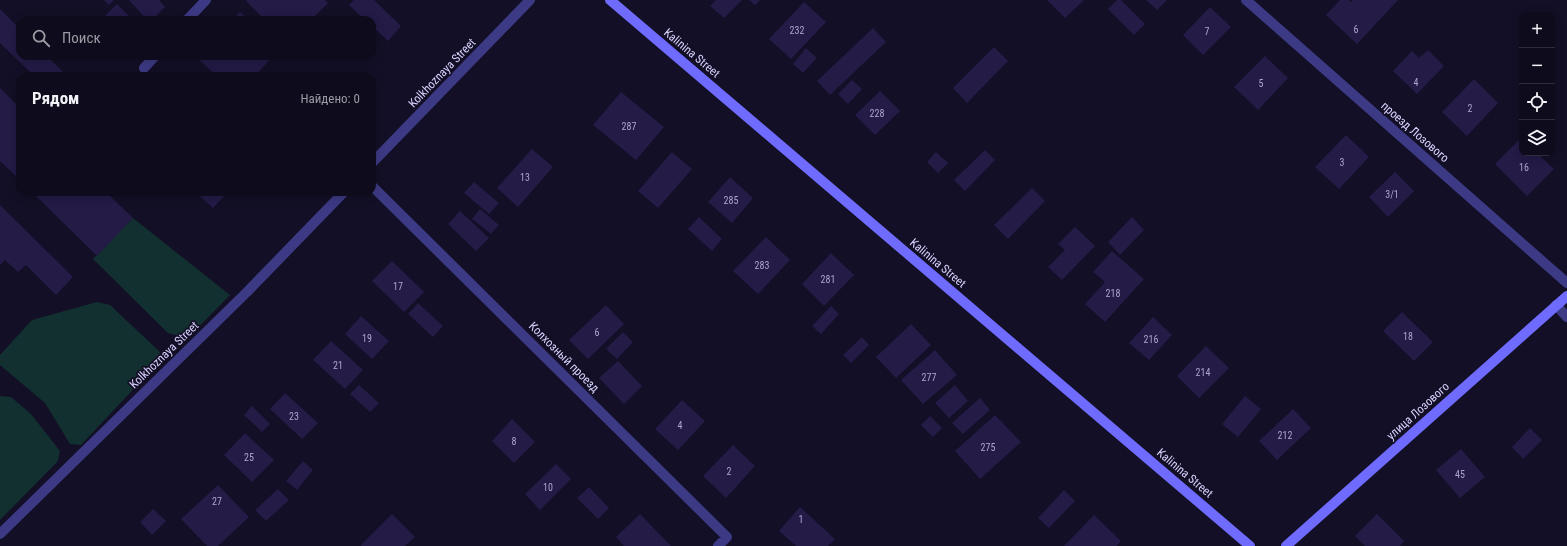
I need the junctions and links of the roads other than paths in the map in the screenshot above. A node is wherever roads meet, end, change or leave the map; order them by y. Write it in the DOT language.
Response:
graph roads {
  1 [pos="206,0"];
  2 [pos="530,0"];
  3 [pos="610,0"];
  4 [pos="1246,0"];
  5 [pos="191,16"];
  6 [pos="151,60"];
  7 [pos="144,68"];
  8 [pos="376,159"];
  9 [pos="376,190"];
  10 [pos="340,196"];
  11 [pos="1567,283"];
  12 [pos="1567,296"];
  13 [pos="1556,305"];
  14 [pos="1567,317"];
  15 [pos="0,534"];
  16 [pos="718,546"];
  17 [pos="1250,546"];
  18 [pos="1286,546"];
  1 -- 5 [label="street"];
  2 -- 8 [label="street, Kolkhoznaya Street"];
  3 -- 17 [label="street, Kalinina Street"];
  4 -- 11 [label="street, проезд Лозового"];
  6 -- 7 [label="street"];
  9 -- 16 [label="street, Колхозный проезд"];
  10 -- 15 [label="street, Kolkhoznaya Street"];
  12 -- 13 [label="street, улица Лозового"];
  13 -- 14 [label="street"];
  13 -- 18 [label="street, улица Лозового"];
}
